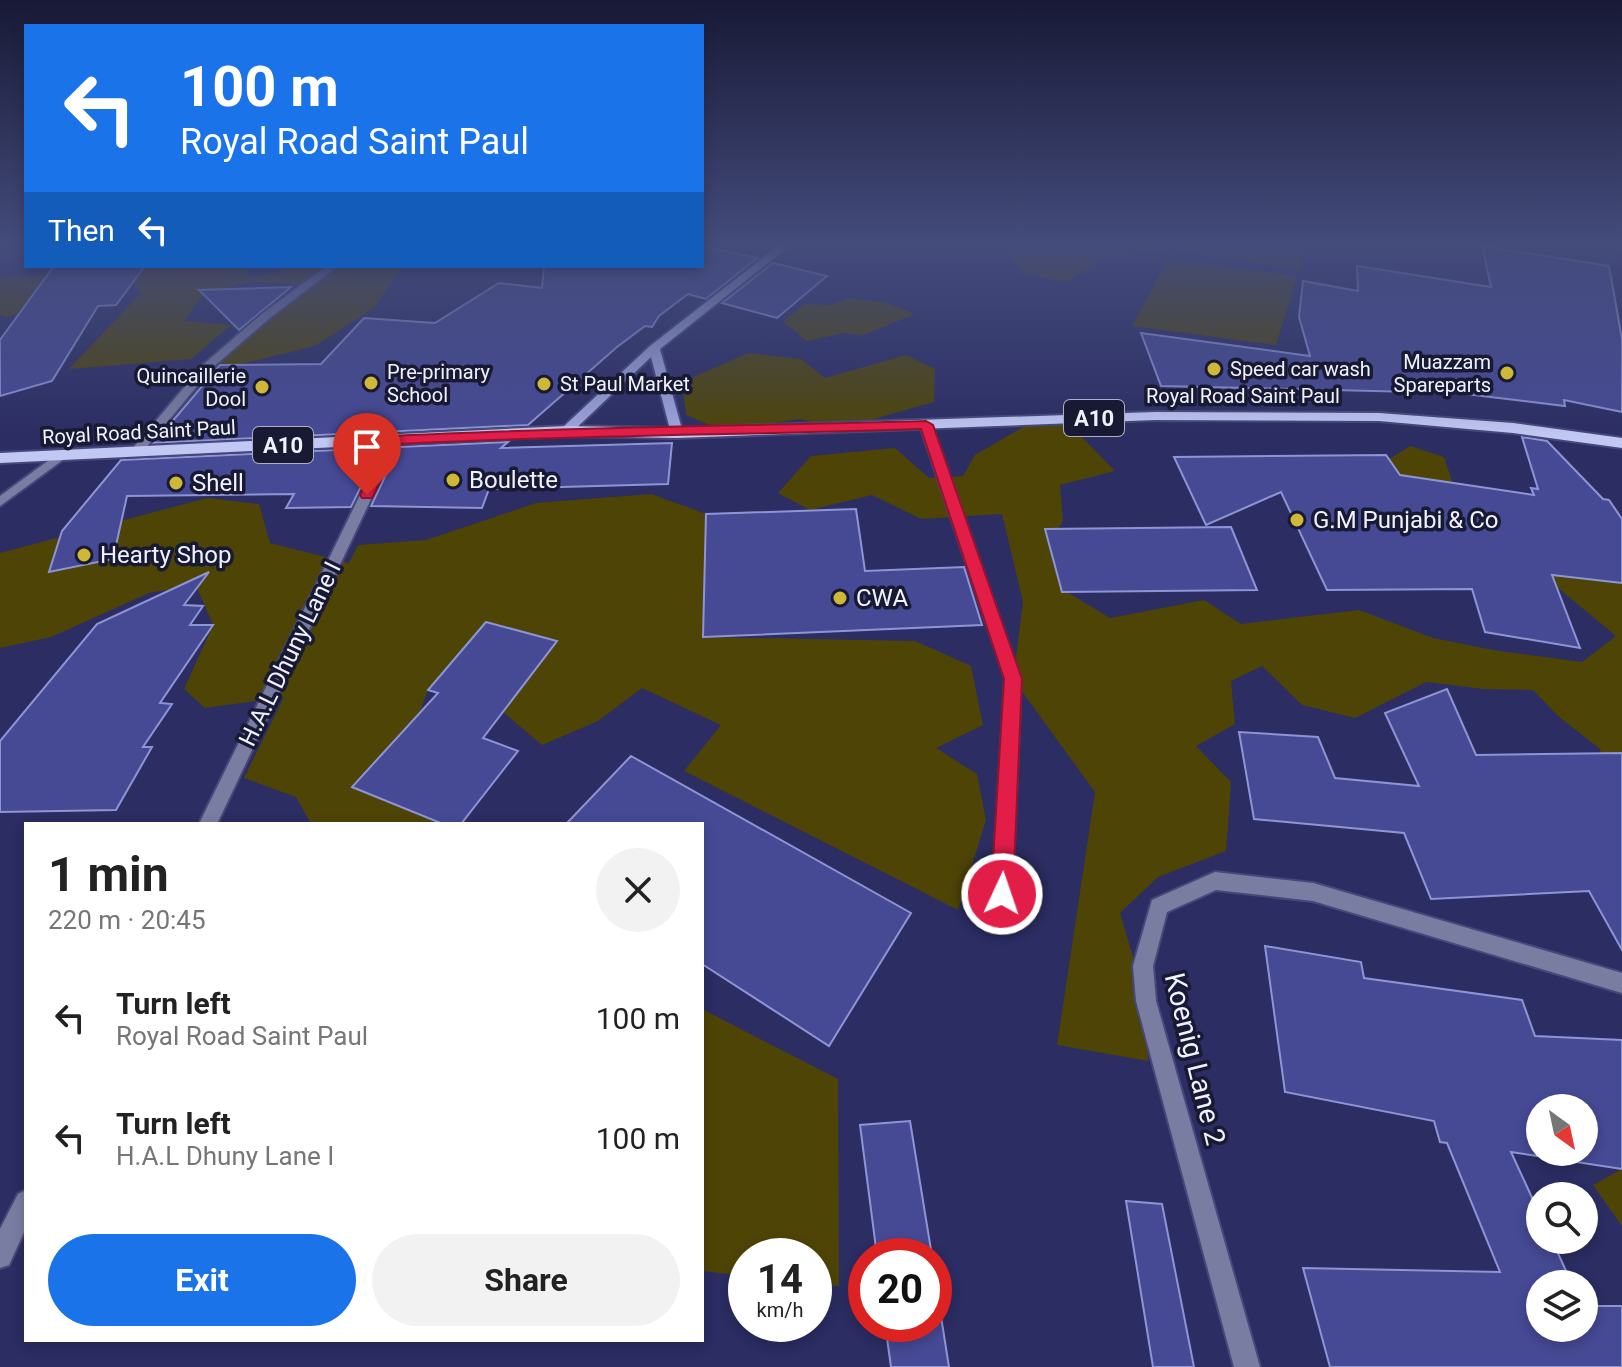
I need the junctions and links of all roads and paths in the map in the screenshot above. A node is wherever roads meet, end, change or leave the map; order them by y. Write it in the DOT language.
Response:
graph roads {
  1 [pos="274,310"];
  2 [pos="703,310"];
  3 [pos="654,348"];
  4 [pos="926,425"];
  5 [pos="566,431"];
  6 [pos="677,433"];
  7 [pos="393,440"];
  8 [pos="1622,443"];
  9 [pos="136,452"];
  10 [pos="60,456"];
  11 [pos="0,458"];
  12 [pos="0,502"];
  13 [pos="209,822"];
  14 [pos="1002,894"];
  15 [pos="1622,983"];
  16 [pos="24,1206"];
  17 [pos="0,1256"];
  18 [pos="1247,1367"];
  1 -- 9 [label="street"];
  2 -- 3 [label="main road"];
  3 -- 5 [label="main road"];
  3 -- 6 [label="main road"];
  4 -- 6 [label="main road, Royal Road Saint Paul / A10"];
  4 -- 8 [label="main road, Royal Road Saint Paul / A10"];
  4 -- 14 [label="street"];
  5 -- 6 [label="main road, Royal Road Saint Paul / A10"];
  5 -- 7 [label="main road, Royal Road Saint Paul / A10"];
  7 -- 9 [label="main road, Royal Road Saint Paul / A10"];
  7 -- 13 [label="street, H.A.L Dhuny Lane I"];
  9 -- 10 [label="main road, Royal Road Saint Paul / A10"];
  10 -- 11 [label="main road, Royal Road Saint Paul / A10"];
  10 -- 12 [label="street"];
  15 -- 18 [label="street, Koenig Lane 2"];
  16 -- 17 [label="street"];
}
